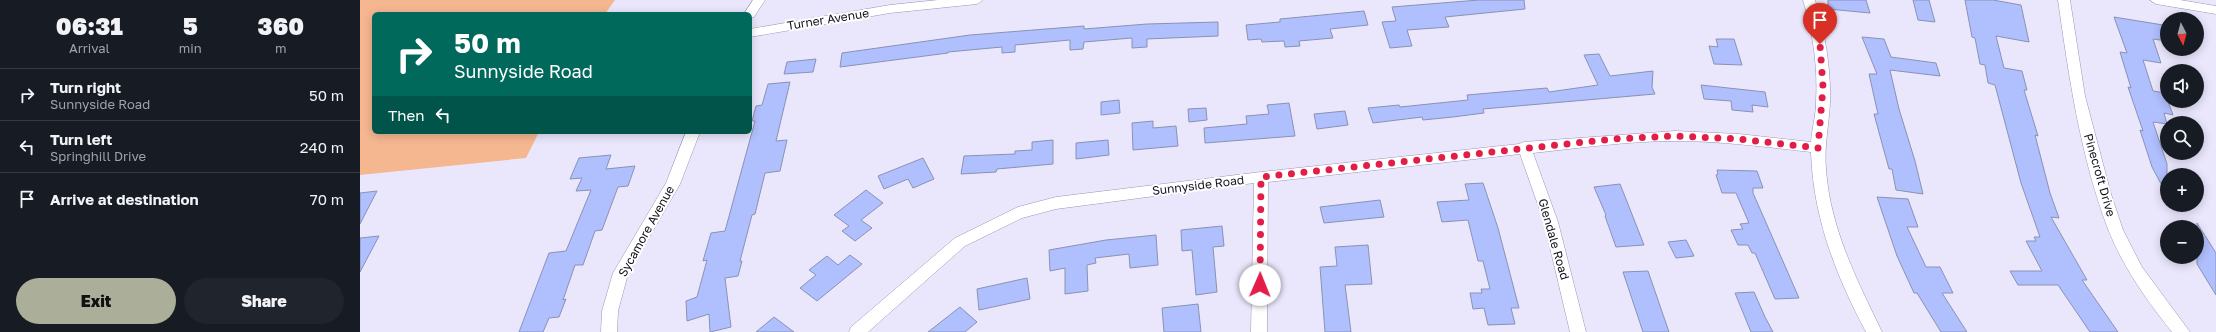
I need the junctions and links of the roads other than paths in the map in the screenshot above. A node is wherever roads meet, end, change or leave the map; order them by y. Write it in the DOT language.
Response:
graph roads {
  1 [pos="759,0"];
  2 [pos="977,0"];
  3 [pos="1809,0"];
  4 [pos="2064,0"];
  5 [pos="2156,0"];
  6 [pos="2216,10"];
  7 [pos="751,12"];
  8 [pos="752,33"];
  9 [pos="692,134"];
  10 [pos="1524,147"];
  11 [pos="1818,148"];
  12 [pos="1261,177"];
  13 [pos="608,332"];
  14 [pos="857,332"];
  15 [pos="1259,332"];
  16 [pos="1578,332"];
  17 [pos="1874,332"];
  18 [pos="2182,332"];
  1 -- 7 [label="street"];
  2 -- 8 [label="street, Turner Avenue"];
  3 -- 11 [label="street"];
  4 -- 18 [label="street, Pinecroft Drive"];
  5 -- 6 [label="street"];
  9 -- 13 [label="street, Sycamore Avenue"];
  10 -- 11 [label="street, Sunnyside Road"];
  10 -- 12 [label="street, Sunnyside Road"];
  10 -- 16 [label="street, Glendale Road"];
  11 -- 17 [label="street"];
  12 -- 14 [label="street, Sunnyside Road"];
  12 -- 15 [label="street"];
}
